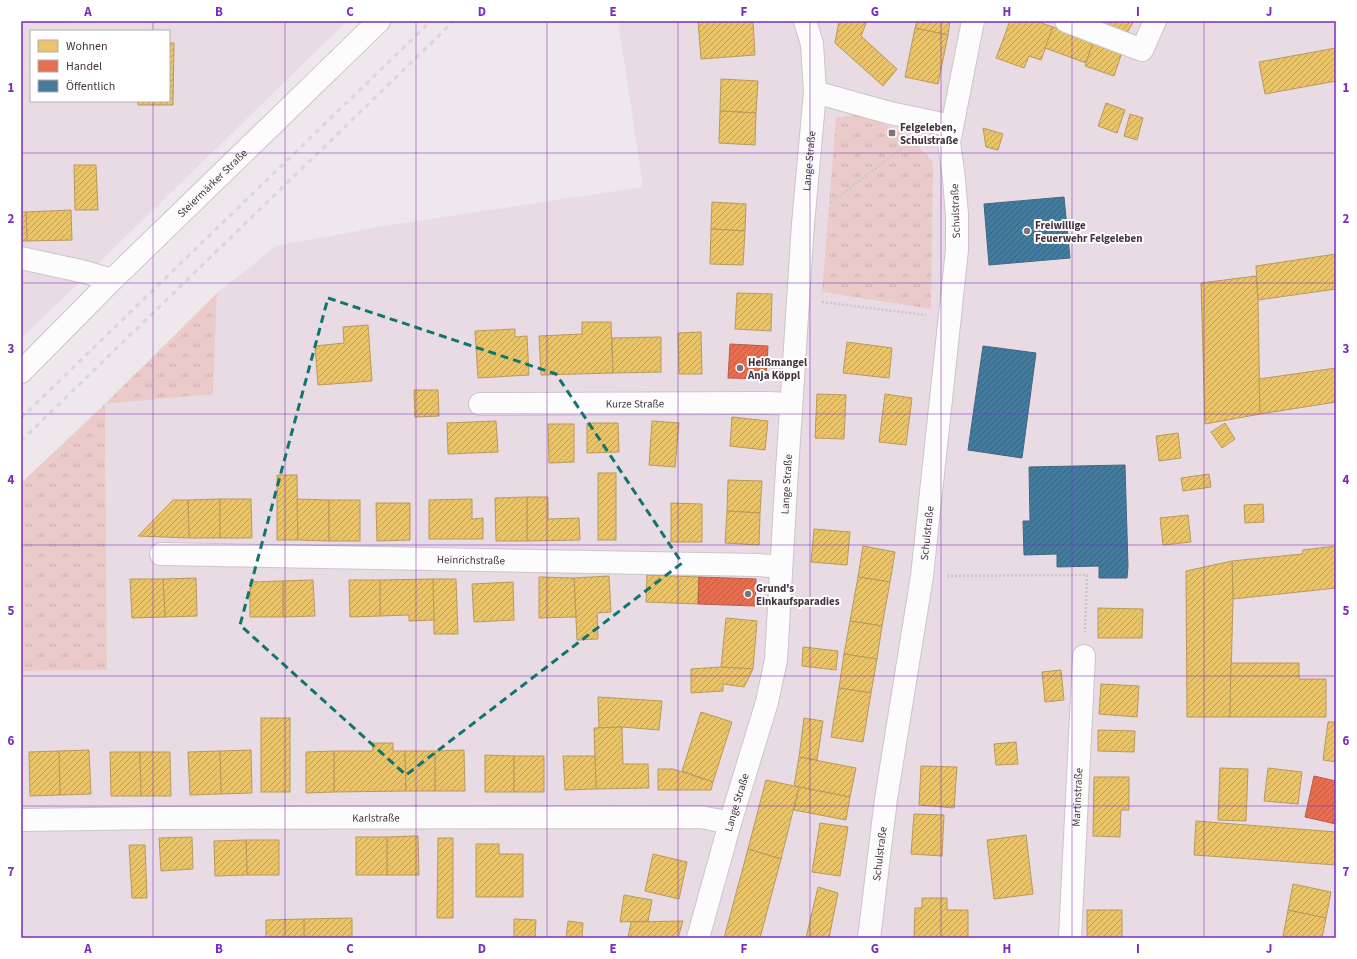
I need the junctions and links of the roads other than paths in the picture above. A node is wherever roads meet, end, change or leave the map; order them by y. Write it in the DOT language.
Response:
graph roads {
  1 [pos="379,21"];
  2 [pos="805,21"];
  3 [pos="973,21"];
  4 [pos="1066,21"];
  5 [pos="1155,21"];
  6 [pos="815,92"];
  7 [pos="952,126"];
  8 [pos="21,258"];
  9 [pos="112,280"];
  10 [pos="21,372"];
  11 [pos="480,404"];
  12 [pos="791,404"];
  13 [pos="161,554"];
  14 [pos="781,567"];
  15 [pos="1084,656"];
  16 [pos="21,820"];
  17 [pos="730,823"];
  18 [pos="698,938"];
  19 [pos="870,938"];
  20 [pos="1070,938"];
  1 -- 9 [label="street, Steiermärker Straße"];
  2 -- 6 [label="street, Lange Straße"];
  3 -- 7 [label="street, Schulstraße"];
  4 -- 5 [label="street"];
  6 -- 7 [label="street"];
  6 -- 12 [label="street, Lange Straße"];
  7 -- 19 [label="street, Schulstraße"];
  8 -- 9 [label="street"];
  9 -- 10 [label="street, Steiermärker Straße"];
  11 -- 12 [label="street, Kurze Straße"];
  12 -- 14 [label="street, Lange Straße"];
  13 -- 14 [label="street, Heinrichstraße"];
  14 -- 17 [label="street, Lange Straße"];
  15 -- 20 [label="street, Martinstraße"];
  16 -- 17 [label="street, Karlstraße"];
  17 -- 18 [label="street, Lange Straße"];
}
